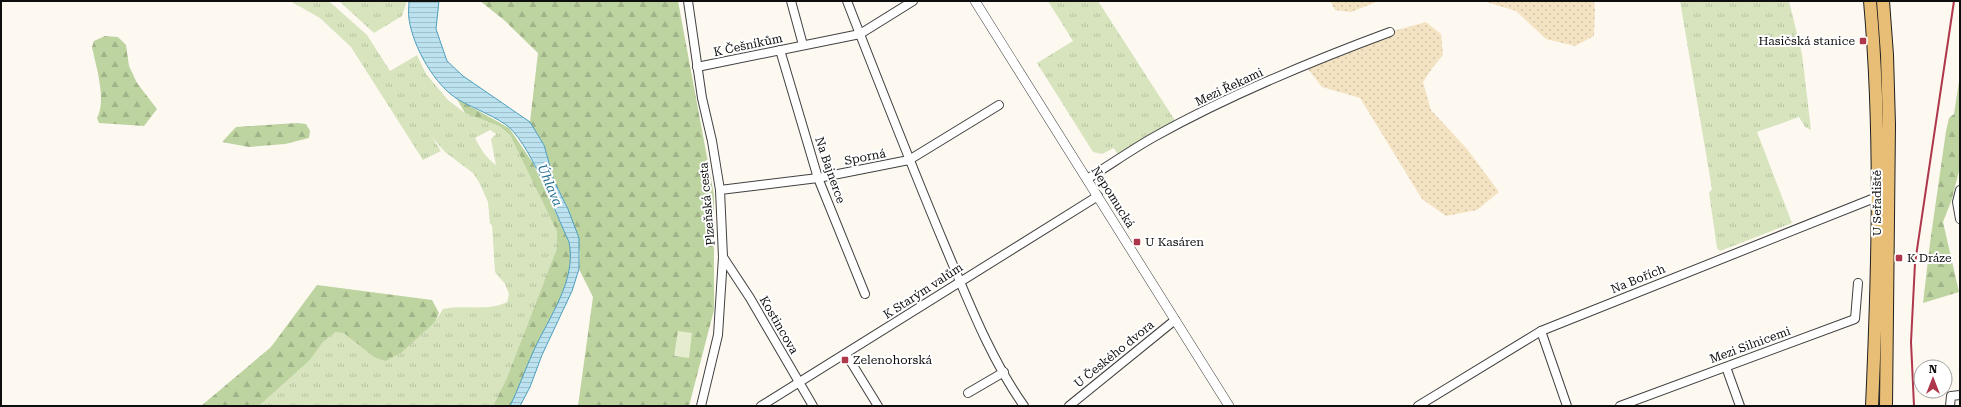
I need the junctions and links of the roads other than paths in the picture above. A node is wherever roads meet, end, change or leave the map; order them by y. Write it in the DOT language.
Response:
graph roads {
  1 [pos="688,1"];
  2 [pos="792,1"];
  3 [pos="847,1"];
  4 [pos="913,1"];
  5 [pos="974,1"];
  6 [pos="1870,1"];
  7 [pos="1883,1"];
  8 [pos="1390,32"];
  9 [pos="860,34"];
  10 [pos="803,45"];
  11 [pos="780,50"];
  12 [pos="697,67"];
  13 [pos="999,105"];
  14 [pos="909,160"];
  15 [pos="818,178"];
  16 [pos="1087,179"];
  17 [pos="720,190"];
  18 [pos="1960,190"];
  19 [pos="1098,196"];
  20 [pos="1877,197"];
  21 [pos="1960,219"];
  22 [pos="723,257"];
  23 [pos="960,281"];
  24 [pos="1858,283"];
  25 [pos="865,294"];
  26 [pos="1175,320"];
  27 [pos="1541,331"];
  28 [pos="846,354"];
  29 [pos="1726,367"];
  30 [pos="1004,372"];
  31 [pos="799,383"];
  32 [pos="968,394"];
  33 [pos="1960,395"];
  34 [pos="701,406"];
  35 [pos="761,406"];
  36 [pos="813,406"];
  37 [pos="878,406"];
  38 [pos="1024,406"];
  39 [pos="1069,406"];
  40 [pos="1229,406"];
  41 [pos="1418,406"];
  42 [pos="1567,406"];
  43 [pos="1620,406"];
  44 [pos="1740,406"];
  45 [pos="1872,406"];
  46 [pos="1886,406"];
  47 [pos="1950,406"];
  1 -- 12 [label="street, Plzeňská cesta"];
  2 -- 10 [label="street, K Češníkům"];
  3 -- 9 [label="street"];
  4 -- 9 [label="street, K Češníkům"];
  5 -- 16 [label="street, Nepomucká"];
  6 -- 20 [label="main road, U Seřadiště"];
  7 -- 46 [label="main road, U Seřadiště"];
  8 -- 16 [label="street, Mezi Řekami"];
  9 -- 10 [label="street, K Češníkům"];
  9 -- 14 [label="street"];
  10 -- 11 [label="street, K Češníkům"];
  11 -- 12 [label="street, K Češníkům"];
  11 -- 15 [label="street, Na Bajnerce"];
  12 -- 17 [label="street, Plzeňská cesta"];
  13 -- 14 [label="street, Sporná"];
  14 -- 15 [label="street, Sporná"];
  14 -- 23 [label="street"];
  15 -- 17 [label="street, Sporná"];
  15 -- 25 [label="street, Na Bajnerce"];
  16 -- 19 [label="street, Nepomucká"];
  17 -- 22 [label="street, Plzeňská cesta"];
  18 -- 21 [label="street"];
  19 -- 23 [label="street, K Starým valům"];
  19 -- 26 [label="street, Nepomucká"];
  20 -- 27 [label="street, Na Bořích"];
  20 -- 45 [label="main road, U Seřadiště"];
  22 -- 31 [label="street, Kostincova"];
  22 -- 34 [label="street, Plzeňská cesta"];
  23 -- 28 [label="street, K Starým valům"];
  23 -- 30 [label="street"];
  24 -- 29 [label="street, Mezi Silnicemi"];
  26 -- 39 [label="street, U Českého dvora"];
  26 -- 40 [label="street, Nepomucká"];
  27 -- 41 [label="street, Na Bořích"];
  27 -- 42 [label="street"];
  28 -- 31 [label="street, K Starým valům"];
  28 -- 37 [label="street"];
  29 -- 43 [label="street, Mezi Silnicemi"];
  29 -- 44 [label="street"];
  30 -- 32 [label="street"];
  30 -- 38 [label="street"];
  31 -- 35 [label="street, K Starým valům"];
  31 -- 36 [label="street, Kostincova"];
  33 -- 47 [label="street"];
}
